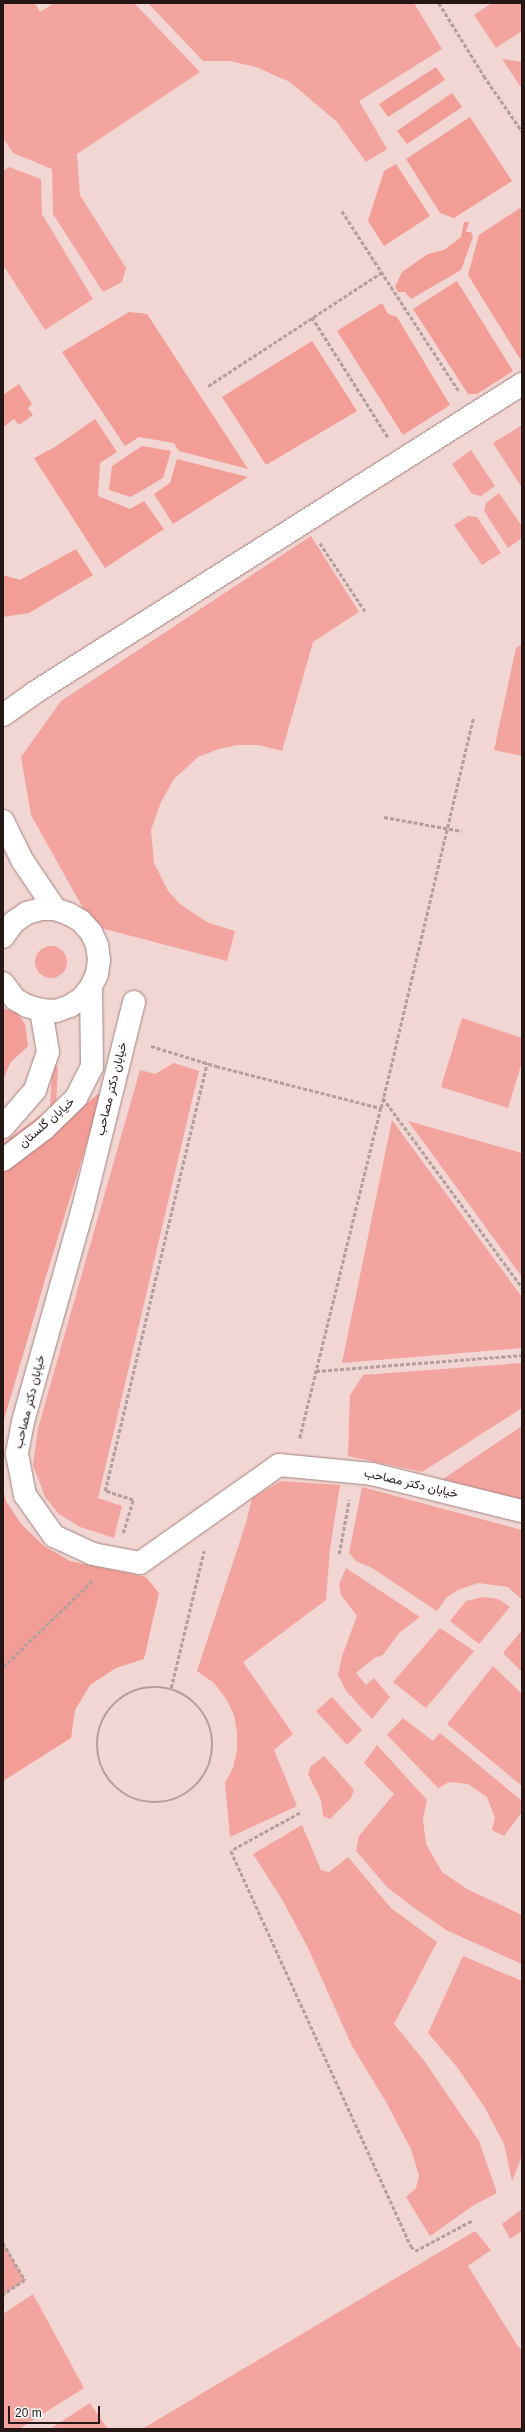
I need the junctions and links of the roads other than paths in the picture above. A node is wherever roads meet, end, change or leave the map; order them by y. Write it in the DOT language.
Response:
graph roads {
  1 [pos="522,384"];
  2 [pos="3,715"];
  3 [pos="3,821"];
  4 [pos="55,909"];
  5 [pos="4,932"];
  6 [pos="3,983"];
  7 [pos="91,987"];
  8 [pos="134,1002"];
  9 [pos="41,1010"];
  10 [pos="3,1127"];
  11 [pos="3,1160"];
  12 [pos="522,1511"];
  1 -- 2 [label="lane"];
  3 -- 4 [label="lane"];
  4 -- 5 [label="lane"];
  4 -- 7 [label="lane"];
  6 -- 9 [label="lane"];
  7 -- 9 [label="lane"];
  7 -- 11 [label="lane, خیابان گلستان"];
  8 -- 12 [label="lane, خیابان دکتر مصاحب"];
  9 -- 10 [label="lane"];
}
